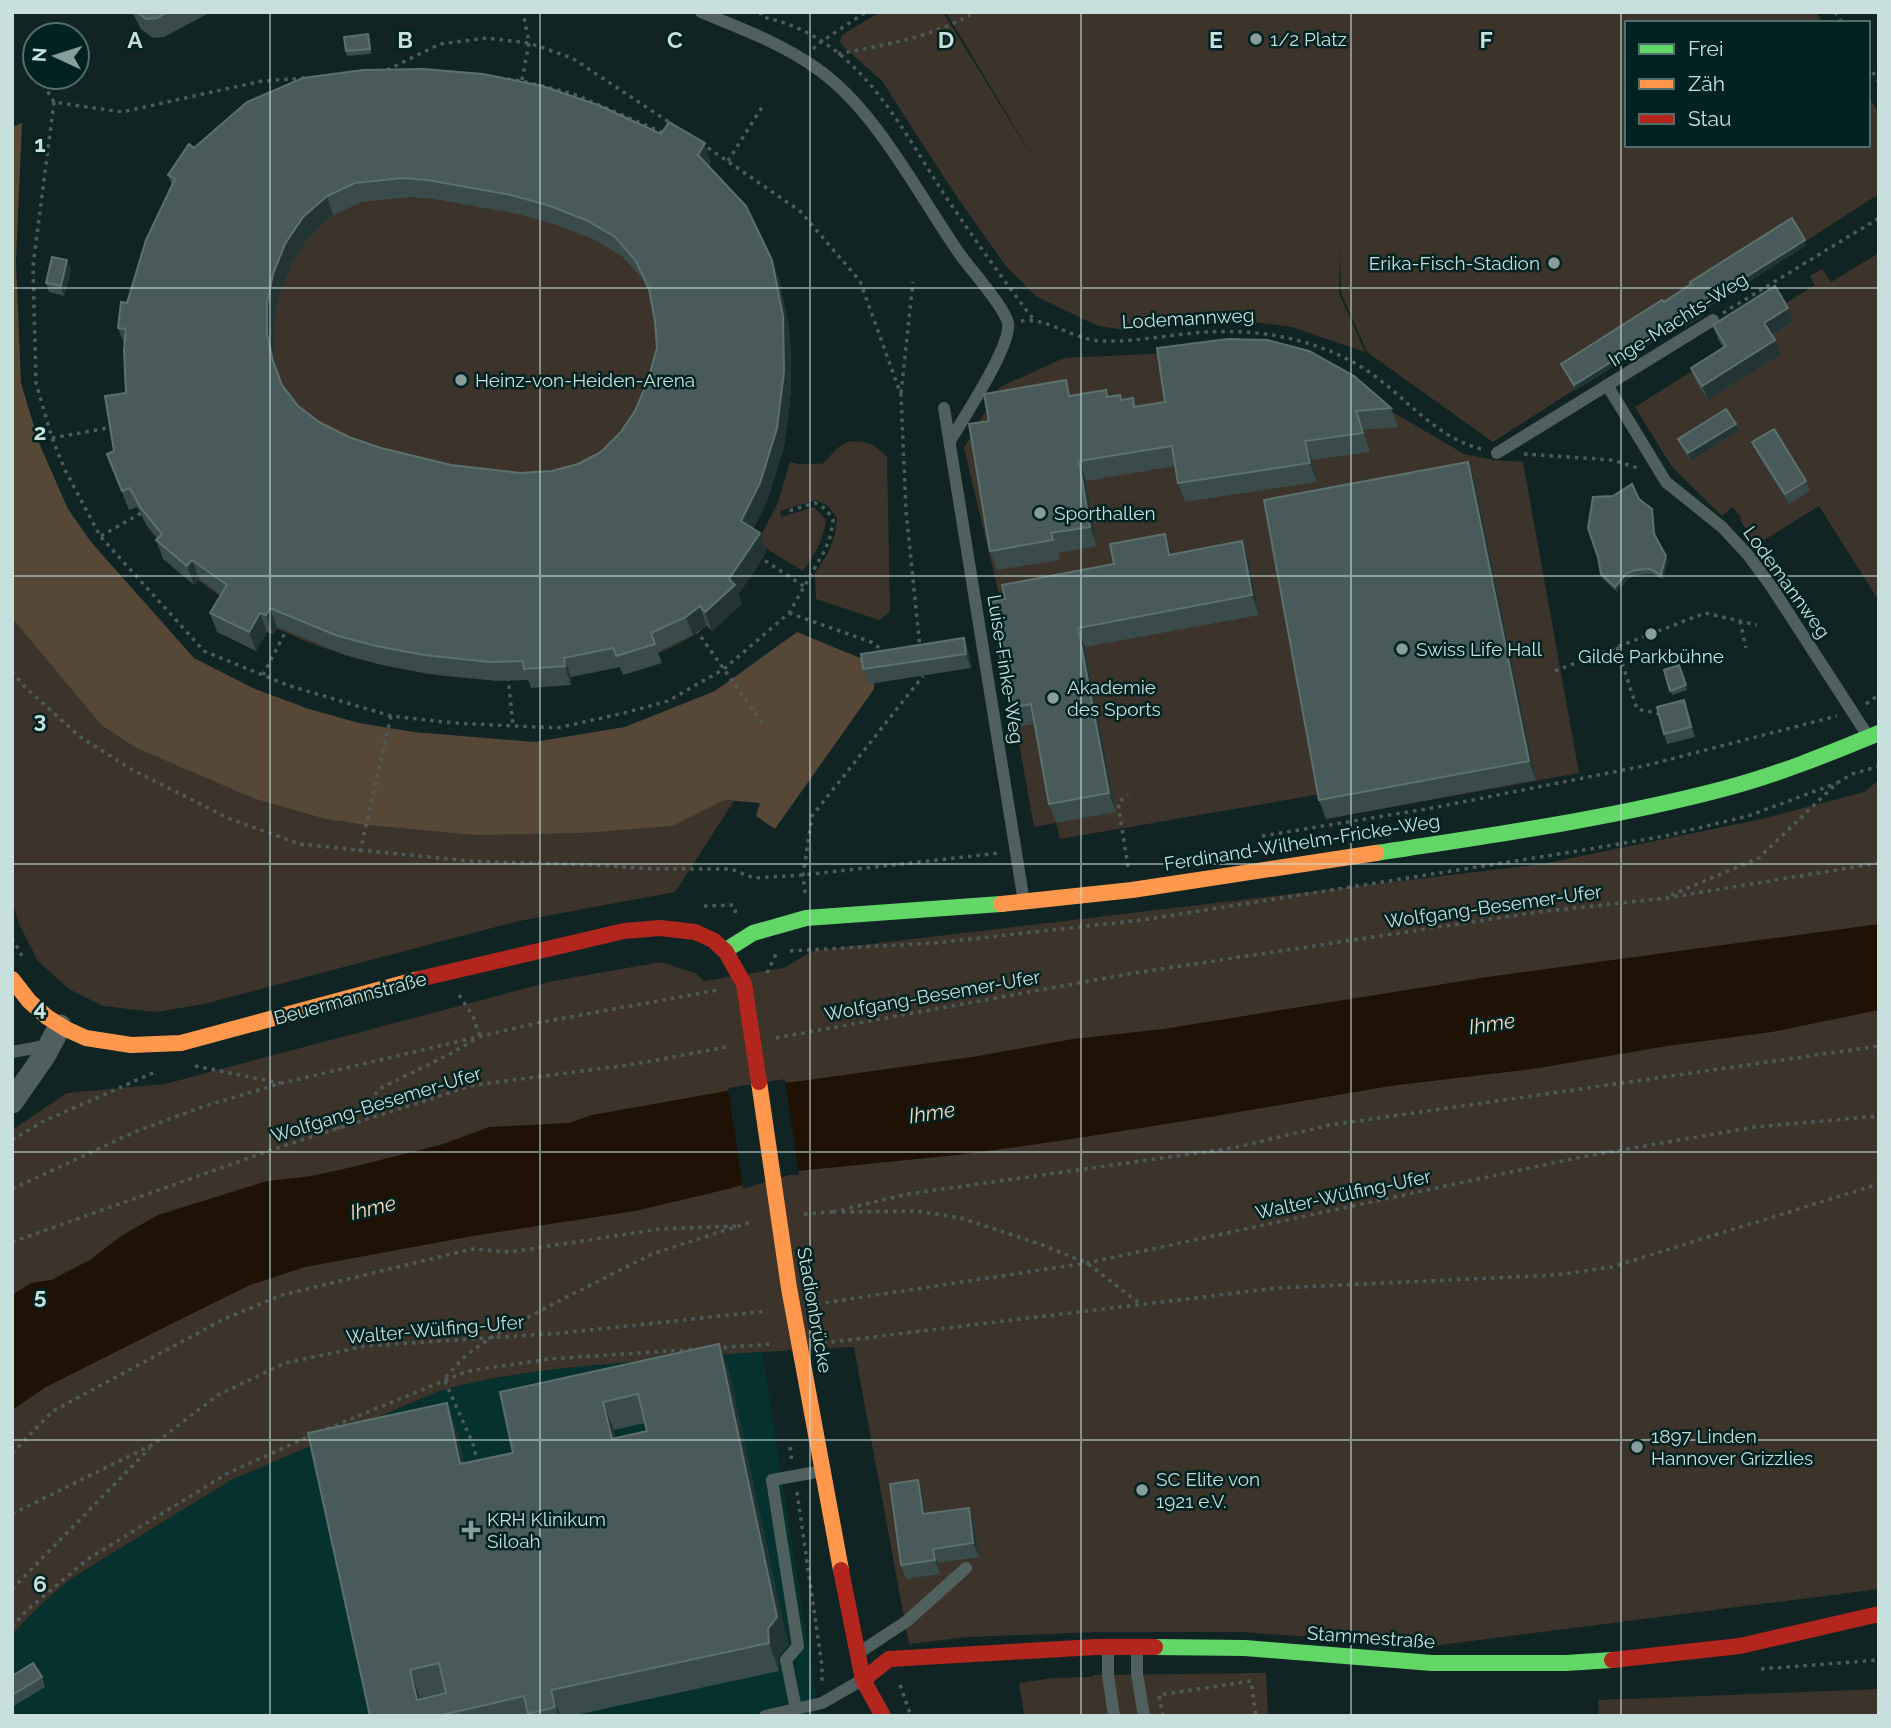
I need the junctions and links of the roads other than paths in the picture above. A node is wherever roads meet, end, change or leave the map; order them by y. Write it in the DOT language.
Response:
graph roads {
  1 [pos="701,12"];
  2 [pos="1713,320"];
  3 [pos="1606,386"];
  4 [pos="944,408"];
  5 [pos="950,441"];
  6 [pos="1497,453"];
  7 [pos="1874,735"];
  8 [pos="1024,902"];
  9 [pos="726,950"];
  10 [pos="12,979"];
  11 [pos="55,1035"];
  12 [pos="12,1052"];
  13 [pos="12,1102"];
  14 [pos="822,1471"];
  15 [pos="966,1568"];
  16 [pos="1879,1614"];
  17 [pos="1108,1647"];
  18 [pos="1138,1647"];
  19 [pos="856,1654"];
  20 [pos="863,1680"];
  21 [pos="856,1704"];
  22 [pos="796,1709"];
  23 [pos="765,1716"];
  24 [pos="883,1716"];
  25 [pos="1114,1716"];
  26 [pos="1144,1716"];
  1 -- 5 [label="lane"];
  2 -- 3 [label="lane, Inge-Machts-Weg"];
  3 -- 6 [label="lane, Inge-Machts-Weg"];
  3 -- 7 [label="lane, Lodemannweg"];
  4 -- 5 [label="lane, Luise-Finke-Weg"];
  5 -- 8 [label="lane, Luise-Finke-Weg"];
  7 -- 8 [label="street, Ferdinand-Wilhelm-Fricke-Weg"];
  8 -- 9 [label="street, Ferdinand-Wilhelm-Fricke-Weg"];
  9 -- 11 [label="street, Beuermannstraße"];
  9 -- 14 [label="street, Stadionbrücke"];
  10 -- 11 [label="street, Beuermannstraße"];
  11 -- 12 [label="lane"];
  11 -- 13 [label="street"];
  14 -- 19 [label="street, Stadionbrücke"];
  14 -- 22 [label="lane"];
  15 -- 19 [label="lane"];
  16 -- 18 [label="street, Stammestraße"];
  17 -- 18 [label="street, Stammestraße"];
  17 -- 20 [label="street, Stammestraße"];
  17 -- 25 [label="lane"];
  18 -- 26 [label="lane"];
  19 -- 20 [label="street, Stadionbrücke"];
  20 -- 21 [label="street"];
  20 -- 22 [label="lane"];
  20 -- 24 [label="street, Stadionbrücke"];
  22 -- 23 [label="lane"];
}
